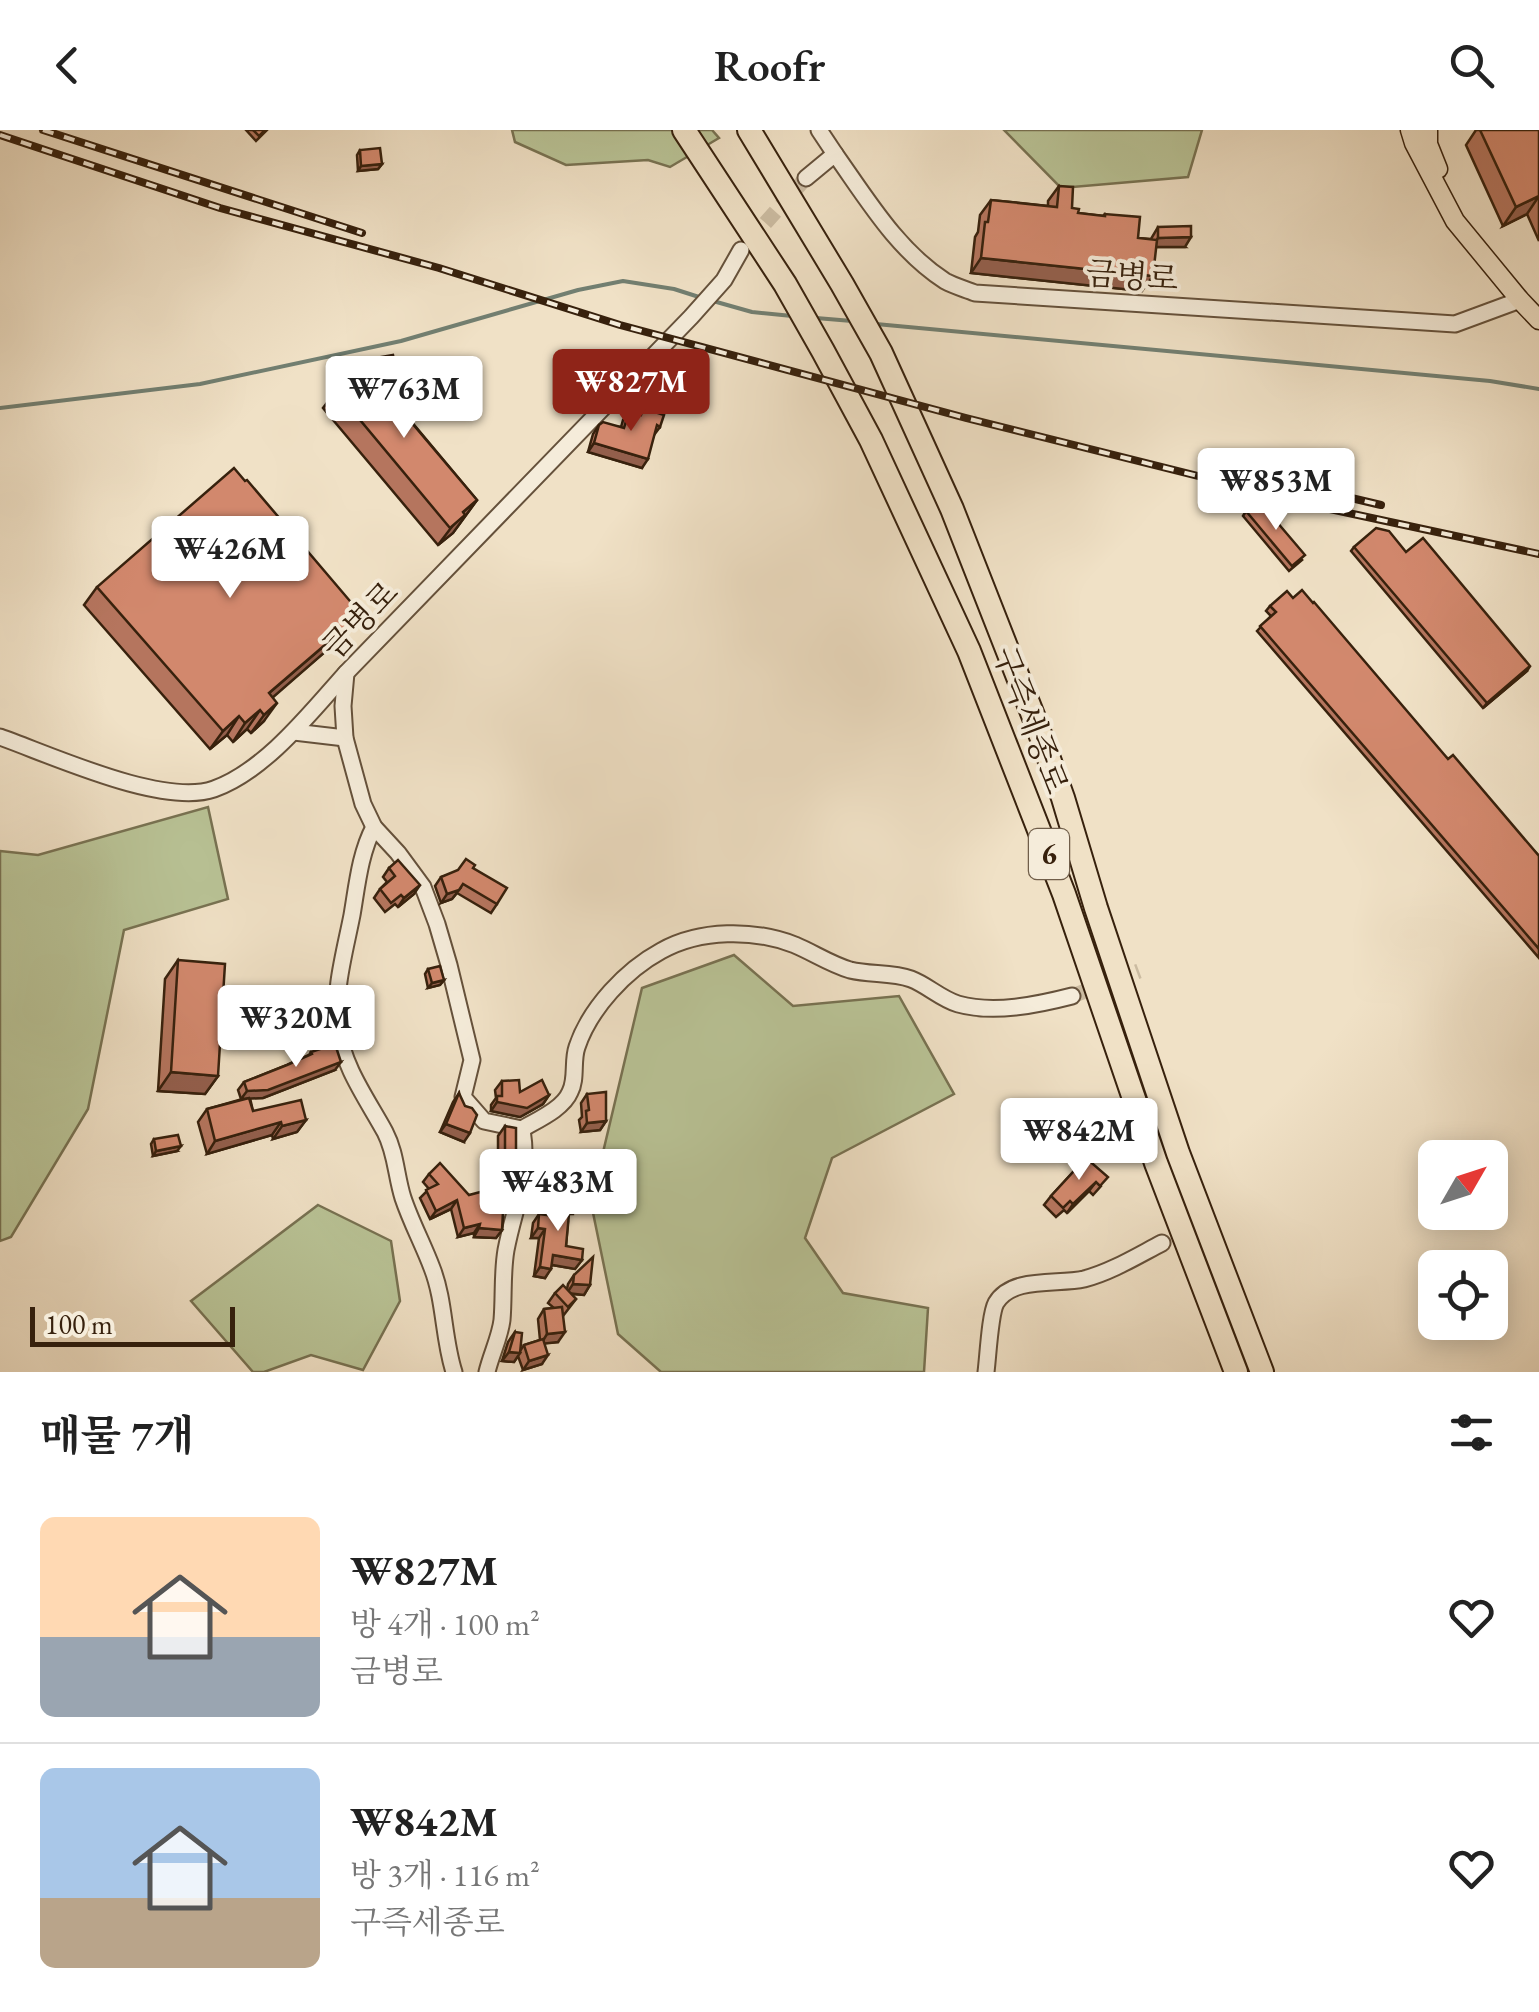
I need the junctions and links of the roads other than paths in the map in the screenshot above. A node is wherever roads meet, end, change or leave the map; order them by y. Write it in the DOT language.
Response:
graph roads {
  1 [pos="684,130"];
  2 [pos="749,130"];
  3 [pos="819,130"];
  4 [pos="1410,130"];
  5 [pos="1428,130"];
  6 [pos="835,154"];
  7 [pos="806,178"];
  8 [pos="740,250"];
  9 [pos="1520,300"];
  10 [pos="1539,320"];
  11 [pos="346,673"];
  12 [pos="294,732"];
  13 [pos="0,737"];
  14 [pos="346,738"];
  15 [pos="374,827"];
  16 [pos="1072,996"];
  17 [pos="522,1129"];
  18 [pos="1162,1243"];
  19 [pos="454,1372"];
  20 [pos="487,1372"];
  21 [pos="986,1372"];
  22 [pos="1236,1372"];
  23 [pos="1262,1372"];
  1 -- 22 [label="highway, 구즉세종로 / 6"];
  2 -- 23 [label="highway, 구즉세종로 / 6"];
  3 -- 6 [label="street, 금병로"];
  4 -- 9 [label="main road"];
  5 -- 9 [label="main road"];
  6 -- 7 [label="street"];
  6 -- 9 [label="street, 금병로"];
  8 -- 11 [label="street, 금병로"];
  9 -- 10 [label="main road"];
  11 -- 12 [label="street, 금병로"];
  11 -- 14 [label="street"];
  12 -- 13 [label="street, 금병로"];
  12 -- 14 [label="street"];
  14 -- 15 [label="street"];
  15 -- 17 [label="street"];
  15 -- 19 [label="street"];
  16 -- 17 [label="street"];
  17 -- 20 [label="street"];
  18 -- 21 [label="street"];
}
